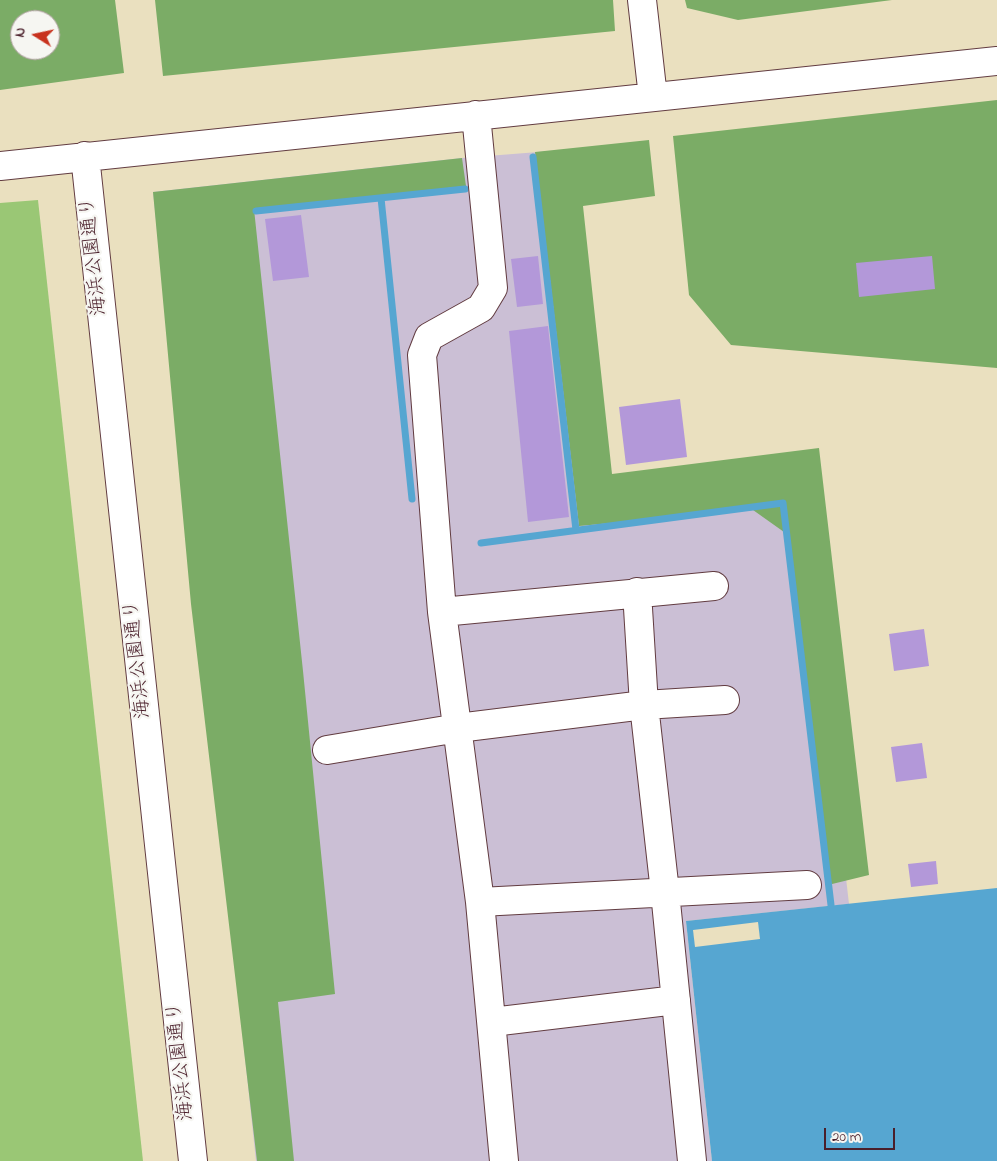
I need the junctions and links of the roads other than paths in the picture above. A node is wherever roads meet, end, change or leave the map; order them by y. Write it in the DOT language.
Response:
graph roads {
  1 [pos="642,0"];
  2 [pos="997,61"];
  3 [pos="653,97"];
  4 [pos="476,115"];
  5 [pos="84,156"];
  6 [pos="0,166"];
  7 [pos="714,586"];
  8 [pos="637,592"];
  9 [pos="442,612"];
  10 [pos="725,700"];
  11 [pos="644,705"];
  12 [pos="458,728"];
  13 [pos="327,750"];
  14 [pos="807,885"];
  15 [pos="665,892"];
  16 [pos="480,902"];
  17 [pos="676,1000"];
  18 [pos="492,1022"];
  19 [pos="193,1161"];
  20 [pos="504,1161"];
  21 [pos="692,1161"];
  1 -- 3 [label="street"];
  2 -- 3 [label="street"];
  3 -- 4 [label="street"];
  4 -- 5 [label="street"];
  4 -- 9 [label="street"];
  5 -- 6 [label="street"];
  5 -- 19 [label="street, 海浜公園通り"];
  7 -- 8 [label="street"];
  8 -- 9 [label="street"];
  8 -- 11 [label="street"];
  9 -- 12 [label="street"];
  10 -- 11 [label="street"];
  11 -- 12 [label="street"];
  11 -- 15 [label="street"];
  12 -- 13 [label="street"];
  12 -- 16 [label="street"];
  14 -- 15 [label="street"];
  15 -- 16 [label="street"];
  15 -- 17 [label="street"];
  16 -- 18 [label="street"];
  17 -- 18 [label="street"];
  17 -- 21 [label="street"];
  18 -- 20 [label="street"];
}
